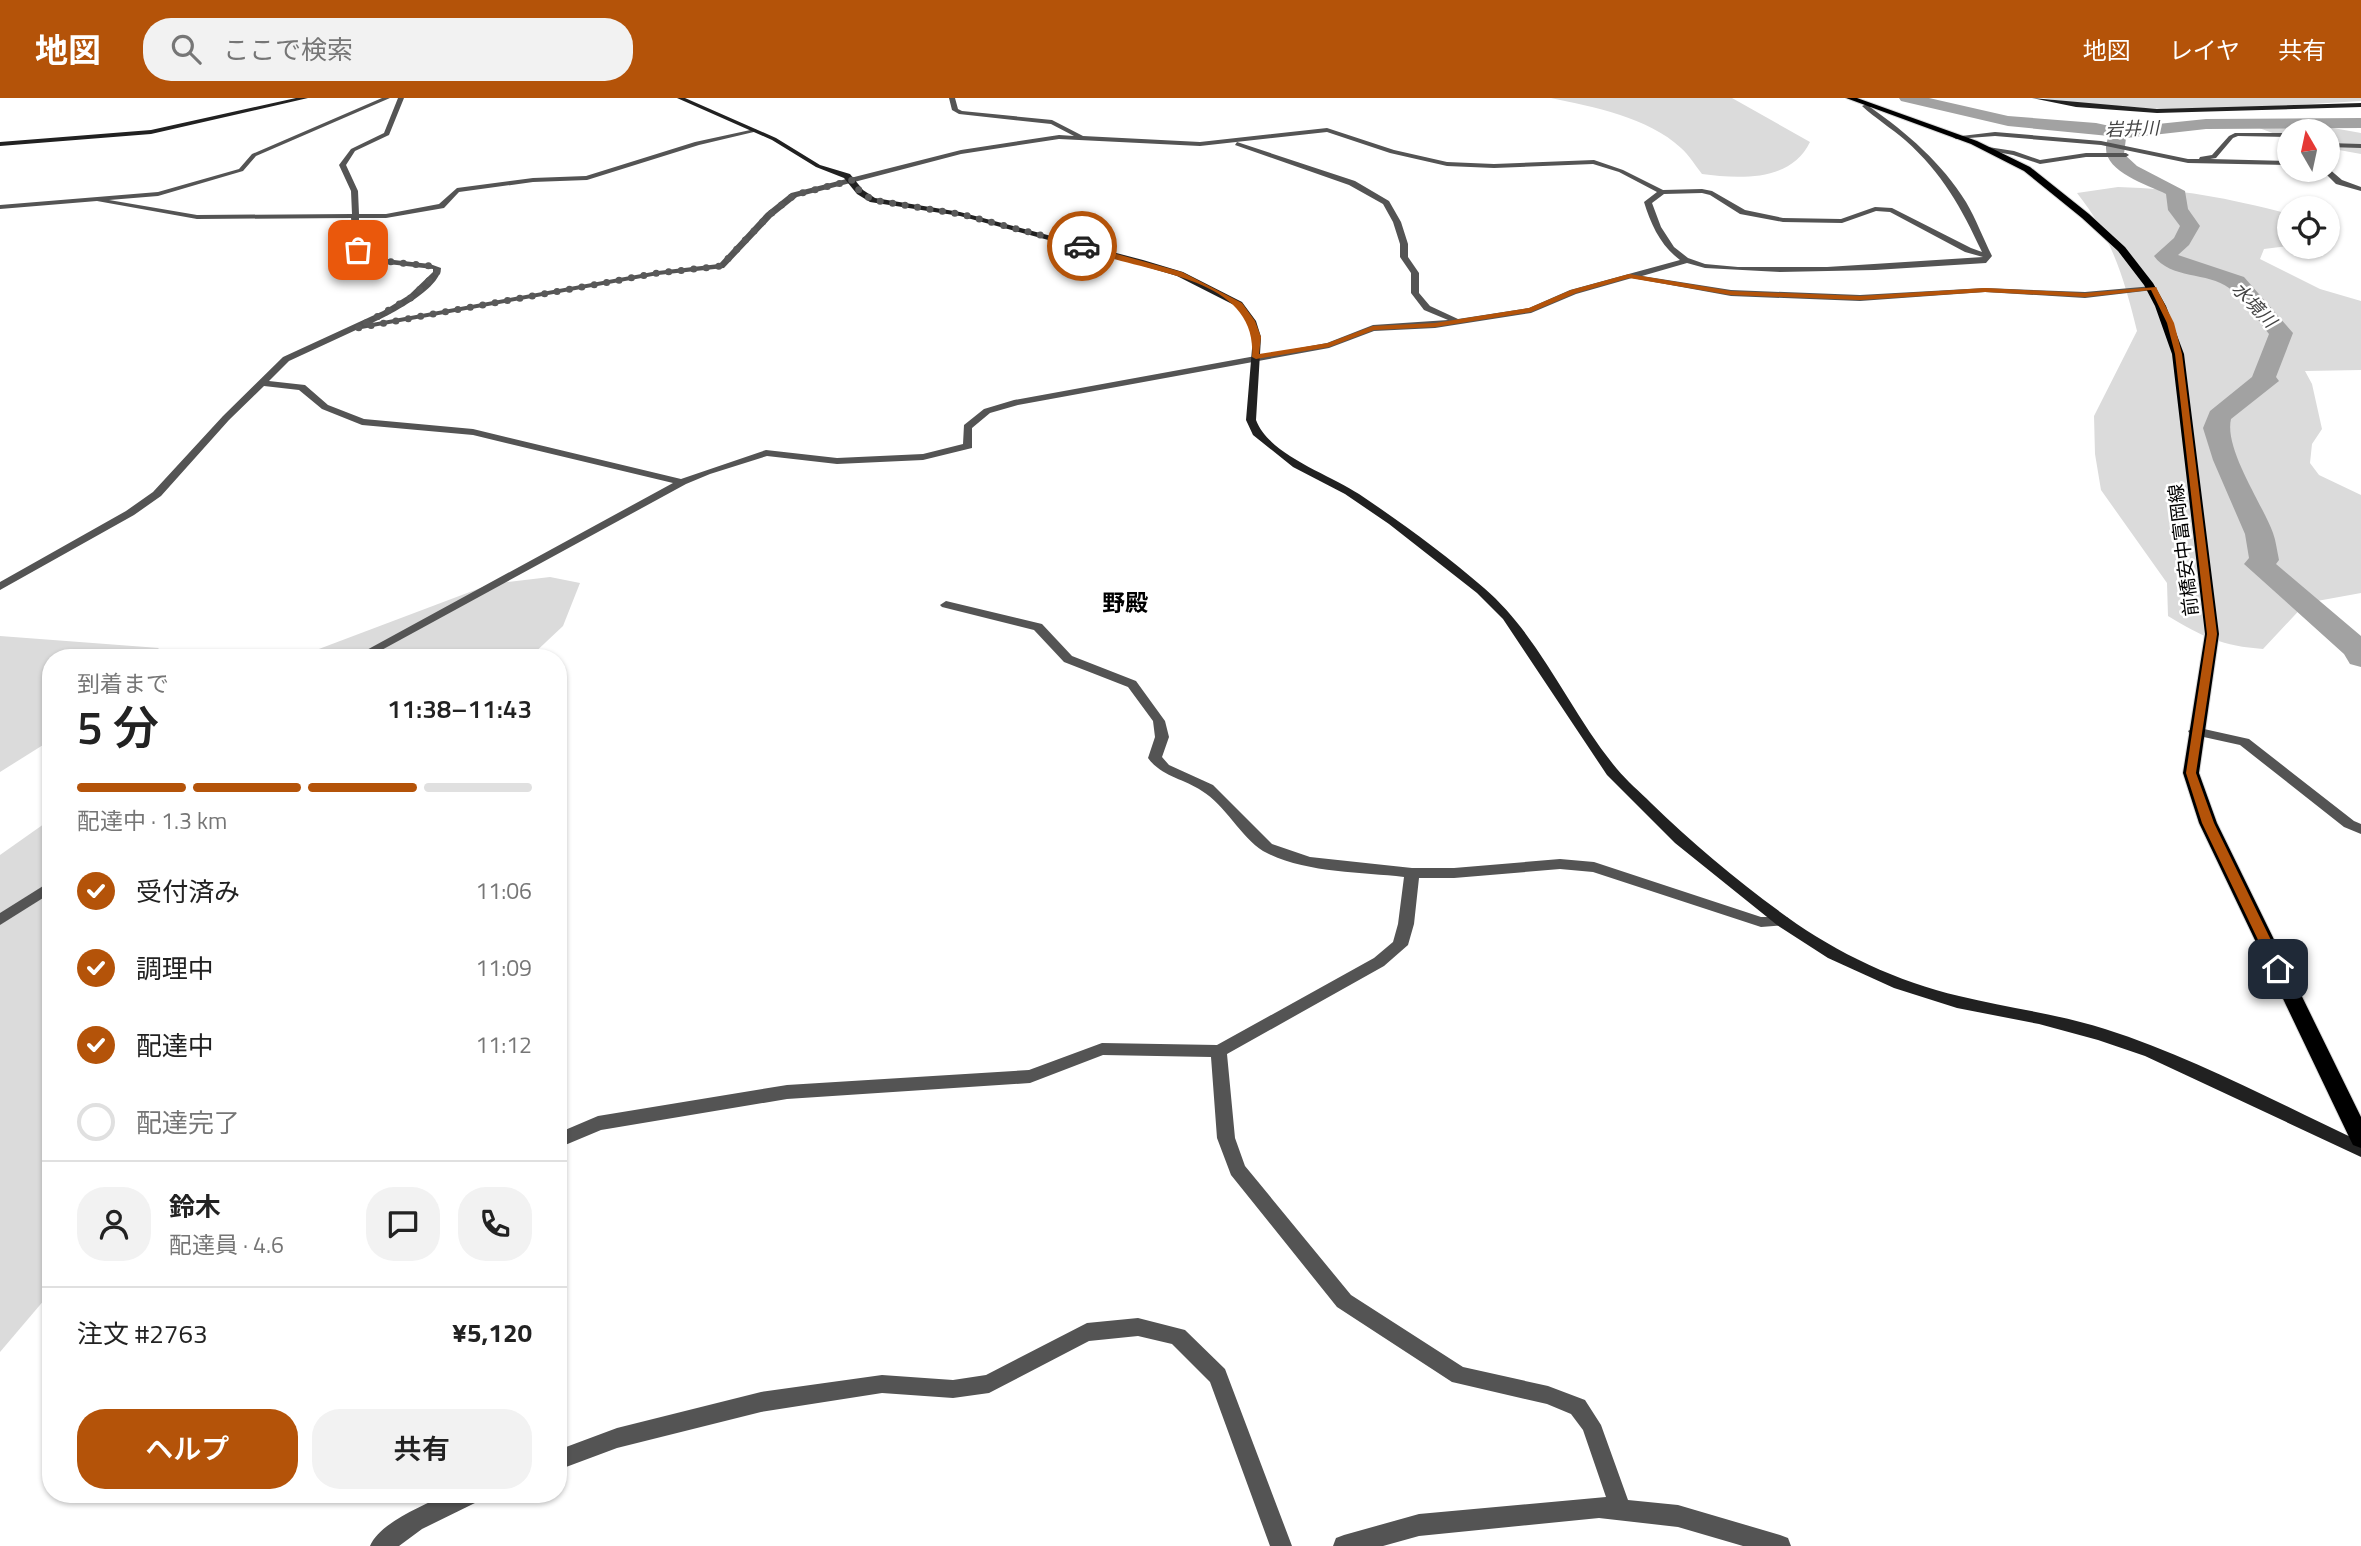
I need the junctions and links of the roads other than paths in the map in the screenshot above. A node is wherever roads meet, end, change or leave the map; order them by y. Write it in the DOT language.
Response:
graph roads {
  1 [pos="305,98"];
  2 [pos="387,98"];
  3 [pos="401,98"];
  4 [pos="680,98"];
  5 [pos="952,98"];
  6 [pos="1850,98"];
  7 [pos="2035,98"];
  8 [pos="1869,105"];
  9 [pos="2361,105"];
  10 [pos="755,131"];
  11 [pos="2277,135"];
  12 [pos="1080,136"];
  13 [pos="1956,137"];
  14 [pos="1230,142"];
  15 [pos="0,144"];
  16 [pos="2340,145"];
  17 [pos="2361,146"];
  18 [pos="1988,149"];
  19 [pos="2170,158"];
  20 [pos="2277,162"];
  21 [pos="853,180"];
  22 [pos="2339,182"];
  23 [pos="2361,189"];
  24 [pos="1662,192"];
  25 [pos="100,201"];
  26 [pos="0,207"];
  27 [pos="355,217"];
  28 [pos="1989,256"];
  29 [pos="1686,261"];
  30 [pos="1629,276"];
  31 [pos="2153,288"];
  32 [pos="1460,322"];
  33 [pos="357,328"];
  34 [pos="1256,357"];
  35 [pos="260,383"];
  36 [pos="682,482"];
  37 [pos="0,587"];
  38 [pos="946,606"];
  39 [pos="375,649"];
  40 [pos="2195,731"];
  41 [pos="2361,829"];
  42 [pos="1412,873"];
  43 [pos="42,892"];
  44 [pos="0,920"];
  45 [pos="1782,921"];
  46 [pos="1219,1051"];
  47 [pos="567,1137"];
  48 [pos="2361,1139"];
  49 [pos="2361,1150"];
  50 [pos="567,1457"];
  51 [pos="453,1503"];
  52 [pos="1621,1510"];
  53 [pos="381,1546"];
  54 [pos="1280,1546"];
  55 [pos="1344,1546"];
  56 [pos="1780,1546"];
  1 -- 15 [label="street"];
  2 -- 25 [label="street"];
  3 -- 27 [label="street"];
  4 -- 10 [label="street"];
  5 -- 12 [label="street"];
  6 -- 8 [label="main road, 前橋安中富岡線"];
  7 -- 9 [label="street"];
  8 -- 13 [label="main road, 前橋安中富岡線"];
  8 -- 28 [label="street"];
  10 -- 21 [label="street"];
  10 -- 27 [label="street"];
  11 -- 19 [label="street"];
  12 -- 14 [label="street"];
  12 -- 21 [label="street"];
  13 -- 18 [label="main road, 前橋安中富岡線"];
  13 -- 19 [label="street"];
  14 -- 24 [label="street"];
  14 -- 32 [label="street"];
  16 -- 17 [label="street"];
  18 -- 19 [label="street"];
  18 -- 31 [label="main road, 前橋安中富岡線"];
  19 -- 20 [label="street"];
  21 -- 33 [label="street"];
  21 -- 34 [label="street"];
  22 -- 23 [label="street"];
  24 -- 28 [label="street"];
  24 -- 29 [label="street"];
  25 -- 26 [label="street"];
  25 -- 27 [label="street"];
  27 -- 33 [label="street"];
  28 -- 29 [label="street"];
  29 -- 30 [label="street"];
  30 -- 31 [label="street"];
  30 -- 32 [label="street"];
  31 -- 40 [label="main road, 前橋安中富岡線"];
  32 -- 34 [label="street"];
  33 -- 35 [label="street"];
  34 -- 36 [label="street"];
  34 -- 45 [label="street"];
  35 -- 36 [label="street"];
  35 -- 37 [label="street"];
  36 -- 39 [label="street"];
  38 -- 42 [label="street"];
  40 -- 41 [label="street"];
  40 -- 48 [label="main road, 前橋安中富岡線"];
  42 -- 45 [label="street"];
  42 -- 46 [label="street"];
  43 -- 44 [label="street"];
  45 -- 49 [label="street"];
  46 -- 47 [label="street"];
  46 -- 52 [label="street"];
  50 -- 54 [label="street"];
  51 -- 53 [label="street"];
  52 -- 55 [label="street"];
  52 -- 56 [label="street"];
}
